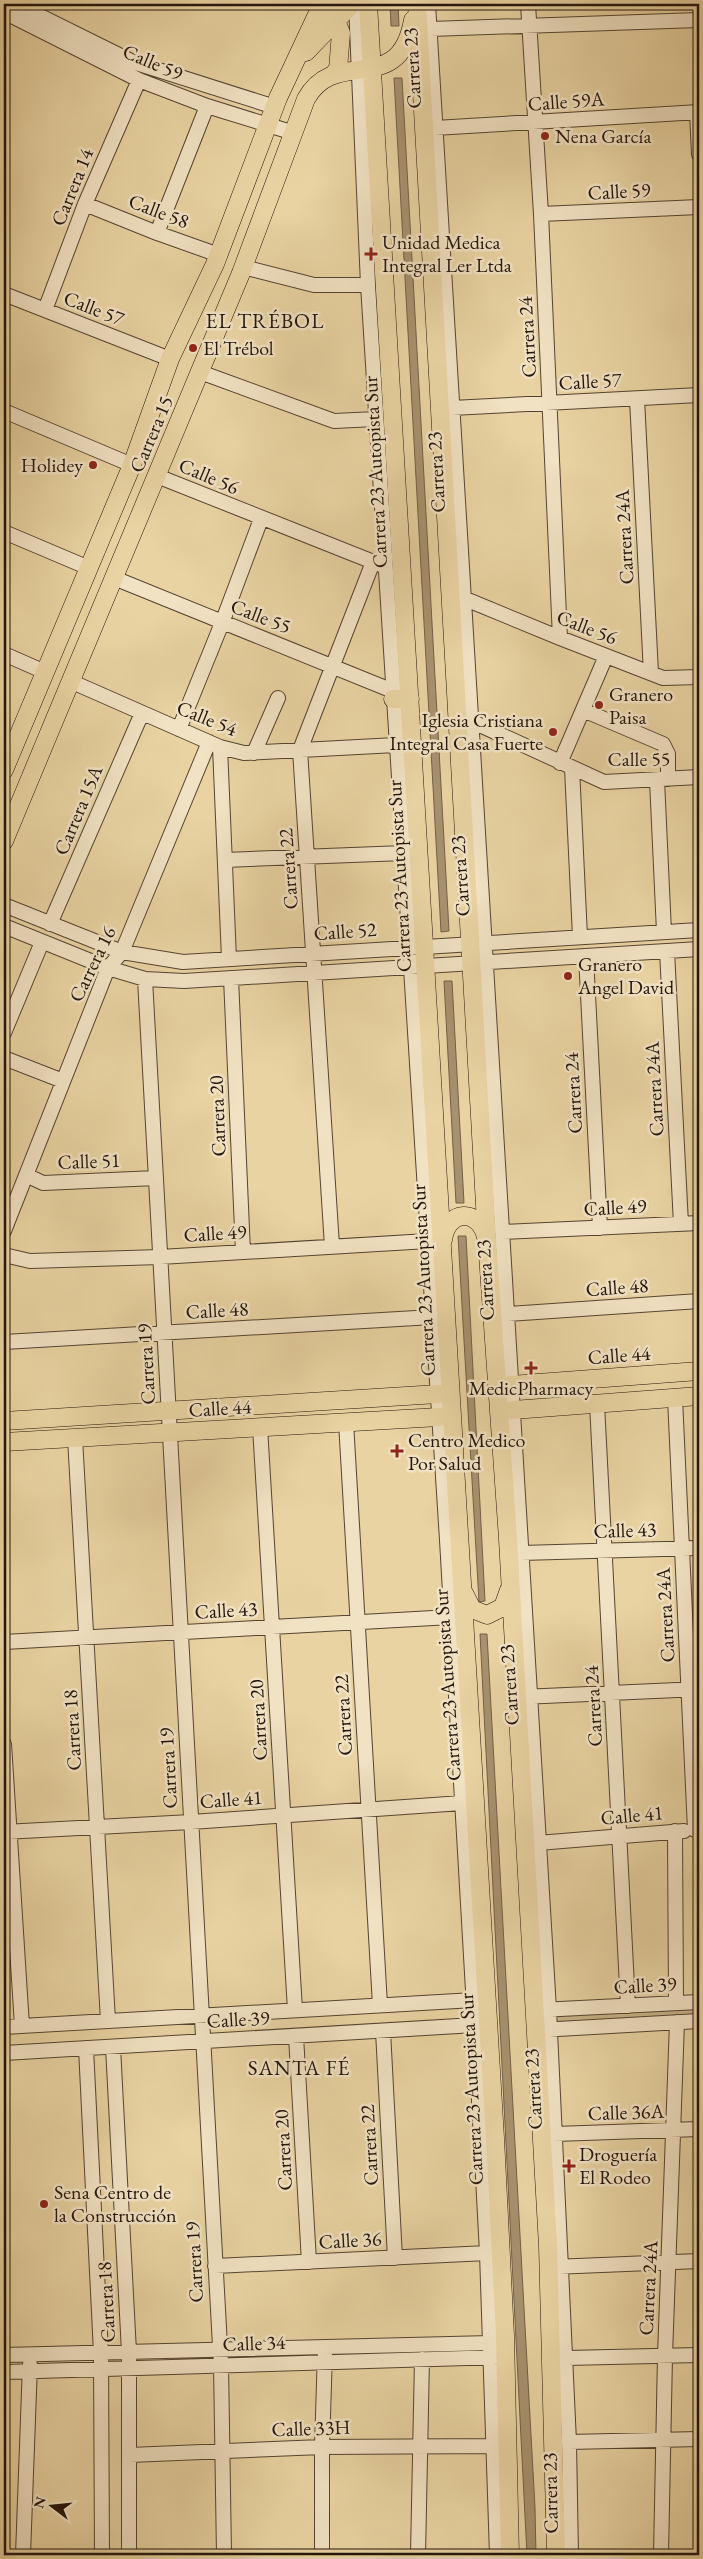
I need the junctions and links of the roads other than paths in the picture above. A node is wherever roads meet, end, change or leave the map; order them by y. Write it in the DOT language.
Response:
graph roads {
  1 [pos="16,4"];
  2 [pos="354,4"];
  3 [pos="368,4"];
  4 [pos="416,4"];
  5 [pos="428,4"];
  6 [pos="528,4"];
  7 [pos="321,6"];
  8 [pos="4,12"];
  9 [pos="699,20"];
  10 [pos="336,21"];
  11 [pos="529,27"];
  12 [pos="430,29"];
  13 [pos="295,65"];
  14 [pos="366,69"];
  15 [pos="134,72"];
  16 [pos="333,74"];
  17 [pos="206,106"];
  18 [pos="275,107"];
  19 [pos="698,112"];
  20 [pos="536,123"];
  21 [pos="269,124"];
  22 [pos="294,133"];
  23 [pos="433,136"];
  24 [pos="699,154"];
  25 [pos="426,172"];
  26 [pos="86,204"];
  27 [pos="699,207"];
  28 [pos="542,214"];
  29 [pos="157,234"];
  30 [pos="219,255"];
  31 [pos="243,267"];
  32 [pos="368,285"];
  33 [pos="4,294"];
  34 [pos="45,310"];
  35 [pos="170,359"];
  36 [pos="200,372"];
  37 [pos="438,387"];
  38 [pos="699,395"];
  39 [pos="637,399"];
  40 [pos="550,403"];
  41 [pos="452,406"];
  42 [pos="6,417"];
  43 [pos="376,418"];
  44 [pos="454,438"];
  45 [pos="443,459"];
  46 [pos="132,465"];
  47 [pos="157,476"];
  48 [pos="261,519"];
  49 [pos="4,532"];
  50 [pos="379,564"];
  51 [pos="89,568"];
  52 [pos="114,578"];
  53 [pos="464,598"];
  54 [pos="222,622"];
  55 [pos="560,638"];
  56 [pos="4,654"];
  57 [pos="606,656"];
  58 [pos="333,665"];
  59 [pos="45,672"];
  60 [pos="651,673"];
  61 [pos="699,677"];
  62 [pos="70,681"];
  63 [pos="399,696"];
  64 [pos="278,698"];
  65 [pos="584,710"];
  66 [pos="142,713"];
  67 [pos="471,721"];
  68 [pos="179,729"];
  69 [pos="215,745"];
  70 [pos="396,745"];
  71 [pos="459,746"];
  72 [pos="300,750"];
  73 [pos="254,753"];
  74 [pos="473,762"];
  75 [pos="566,766"];
  76 [pos="4,770"];
  77 [pos="699,777"];
  78 [pos="663,779"];
  79 [pos="477,824"];
  80 [pos="4,841"];
  81 [pos="465,845"];
  82 [pos="404,853"];
  83 [pos="307,857"];
  84 [pos="224,860"];
  85 [pos="4,905"];
  86 [pos="33,917"];
  87 [pos="50,924"];
  88 [pos="4,926"];
  89 [pos="699,930"];
  90 [pos="664,932"];
  91 [pos="25,935"];
  92 [pos="580,937"];
  93 [pos="42,942"];
  94 [pos="478,943"];
  95 [pos="418,946"];
  96 [pos="699,949"];
  97 [pos="667,951"];
  98 [pos="122,952"];
  99 [pos="313,953"];
  100 [pos="586,956"];
  101 [pos="229,958"];
  102 [pos="479,962"];
  103 [pos="419,966"];
  104 [pos="108,968"];
  105 [pos="314,972"];
  106 [pos="231,978"];
  107 [pos="145,979"];
  108 [pos="4,1033"];
  109 [pos="4,1058"];
  110 [pos="63,1081"];
  111 [pos="26,1174"];
  112 [pos="156,1178"];
  113 [pos="680,1224"];
  114 [pos="699,1224"];
  115 [pos="600,1228"];
  116 [pos="4,1232"];
  117 [pos="495,1236"];
  118 [pos="435,1243"];
  119 [pos="332,1246"];
  120 [pos="243,1252"];
  121 [pos="4,1255"];
  122 [pos="160,1256"];
  123 [pos="699,1301"];
  124 [pos="433,1317"];
  125 [pos="502,1319"];
  126 [pos="164,1333"];
  127 [pos="4,1342"];
  128 [pos="441,1347"];
  129 [pos="699,1371"];
  130 [pos="622,1375"];
  131 [pos="511,1385"];
  132 [pos="438,1394"];
  133 [pos="699,1396"];
  134 [pos="675,1398"];
  135 [pos="623,1402"];
  136 [pos="597,1404"];
  137 [pos="513,1410"];
  138 [pos="168,1411"];
  139 [pos="440,1417"];
  140 [pos="4,1421"];
  141 [pos="346,1422"];
  142 [pos="260,1427"];
  143 [pos="170,1432"];
  144 [pos="75,1438"];
  145 [pos="4,1442"];
  146 [pos="503,1461"];
  147 [pos="449,1474"];
  148 [pos="517,1484"];
  149 [pos="518,1502"];
  150 [pos="508,1539"];
  151 [pos="699,1548"];
  152 [pos="682,1549"];
  153 [pos="605,1551"];
  154 [pos="522,1553"];
  155 [pos="510,1583"];
  156 [pos="462,1585"];
  157 [pos="451,1617"];
  158 [pos="358,1623"];
  159 [pos="272,1627"];
  160 [pos="180,1632"];
  161 [pos="86,1637"];
  162 [pos="4,1642"];
  163 [pos="694,1689"];
  164 [pos="612,1693"];
  165 [pos="523,1697"];
  166 [pos="463,1701"];
  167 [pos="4,1744"];
  168 [pos="462,1803"];
  169 [pos="369,1808"];
  170 [pos="283,1816"];
  171 [pos="191,1822"];
  172 [pos="97,1828"];
  173 [pos="697,1829"];
  174 [pos="675,1831"];
  175 [pos="7,1832"];
  176 [pos="619,1836"];
  177 [pos="538,1843"];
  178 [pos="474,2000"];
  179 [pos="699,2002"];
  180 [pos="676,2003"];
  181 [pos="380,2006"];
  182 [pos="628,2006"];
  183 [pos="295,2010"];
  184 [pos="541,2010"];
  185 [pos="201,2018"];
  186 [pos="108,2021"];
  187 [pos="699,2021"];
  188 [pos="677,2022"];
  189 [pos="475,2025"];
  190 [pos="22,2026"];
  191 [pos="4,2027"];
  192 [pos="542,2030"];
  193 [pos="383,2031"];
  194 [pos="296,2036"];
  195 [pos="202,2039"];
  196 [pos="113,2046"];
  197 [pos="86,2048"];
  198 [pos="4,2053"];
  199 [pos="699,2129"];
  200 [pos="674,2130"];
  201 [pos="555,2134"];
  202 [pos="487,2253"];
  203 [pos="395,2258"];
  204 [pos="699,2261"];
  205 [pos="309,2262"];
  206 [pos="670,2262"];
  207 [pos="215,2266"];
  208 [pos="555,2267"];
  209 [pos="324,2347"];
  210 [pos="219,2349"];
  211 [pos="129,2352"];
  212 [pos="496,2352"];
  213 [pos="101,2353"];
  214 [pos="4,2355"];
  215 [pos="30,2355"];
  216 [pos="699,2355"];
  217 [pos="665,2356"];
  218 [pos="566,2358"];
  219 [pos="422,2359"];
  220 [pos="325,2361"];
  221 [pos="221,2364"];
  222 [pos="102,2368"];
  223 [pos="129,2368"];
  224 [pos="30,2371"];
  225 [pos="4,2372"];
  226 [pos="699,2440"];
  227 [pos="665,2441"];
  228 [pos="569,2442"];
  229 [pos="420,2445"];
  230 [pos="494,2446"];
  231 [pos="322,2447"];
  232 [pos="222,2452"];
  233 [pos="130,2455"];
  234 [pos="503,2517"];
  235 [pos="23,2555"];
  236 [pos="102,2555"];
  237 [pos="130,2555"];
  238 [pos="224,2555"];
  239 [pos="322,2555"];
  240 [pos="418,2555"];
  241 [pos="497,2555"];
  242 [pos="510,2555"];
  243 [pos="556,2555"];
  244 [pos="571,2555"];
  245 [pos="661,2555"];
  1 -- 15 [label="street, Calle 59"];
  2 -- 10 [label="main road"];
  2 -- 14 [label="street"];
  3 -- 14 [label="main road, Carrera 23 Autopista Sur"];
  4 -- 14 [label="main road, Carrera 15"];
  4 -- 23 [label="main road"];
  5 -- 12 [label="street, Carrera 23"];
  6 -- 11 [label="street, Carrera 24"];
  7 -- 10 [label="main road"];
  7 -- 13 [label="main road, Carrera 15"];
  8 -- 15 [label="street, Calle 59"];
  9 -- 11 [label="street"];
  10 -- 13 [label="main road"];
  10 -- 16 [label="main road"];
  11 -- 12 [label="street"];
  11 -- 20 [label="street, Carrera 24"];
  12 -- 23 [label="street, Carrera 23"];
  13 -- 18 [label="main road, Carrera 15"];
  14 -- 16 [label="main road, Carrera 15"];
  14 -- 32 [label="street"];
  14 -- 63 [label="main road, Carrera 23 Autopista Sur"];
  15 -- 17 [label="street, Calle 59"];
  15 -- 18 [label="street, Calle 59"];
  15 -- 26 [label="street, Carrera 14"];
  16 -- 22 [label="main road, Carrera 15"];
  17 -- 21 [label="street, Calle 59"];
  17 -- 29 [label="street"];
  18 -- 21 [label="main road, Carrera 15"];
  19 -- 20 [label="street, Calle 59A"];
  19 -- 24 [label="street"];
  20 -- 23 [label="street, Calle 59A"];
  20 -- 28 [label="street, Carrera 24"];
  21 -- 22 [label="street, Calle 59"];
  21 -- 30 [label="main road, Carrera 15"];
  22 -- 31 [label="main road, Carrera 15"];
  23 -- 25 [label="main road"];
  23 -- 25 [label="main road"];
  23 -- 41 [label="street, Carrera 23"];
  25 -- 37 [label="main road"];
  26 -- 29 [label="street, Calle 58"];
  26 -- 34 [label="street, Carrera 14"];
  27 -- 28 [label="street, Calle 59"];
  28 -- 40 [label="street, Carrera 24"];
  29 -- 30 [label="street, Calle 58"];
  30 -- 35 [label="main road, Carrera 15"];
  31 -- 32 [label="street"];
  31 -- 36 [label="main road, Carrera 15"];
  32 -- 43 [label="street"];
  33 -- 34 [label="street, Calle 57"];
  34 -- 35 [label="street, Calle 57"];
  35 -- 46 [label="main road, Carrera 15"];
  36 -- 43 [label="street"];
  36 -- 47 [label="main road, Carrera 15"];
  37 -- 41 [label="main road"];
  37 -- 45 [label="main road"];
  38 -- 39 [label="street, Calle 57"];
  39 -- 40 [label="street, Calle 57"];
  39 -- 60 [label="street, Carrera 24A"];
  40 -- 41 [label="street, Calle 57"];
  40 -- 55 [label="street, Carrera 24"];
  41 -- 44 [label="street, Carrera 23"];
  42 -- 46 [label="street"];
  43 -- 50 [label="street"];
  44 -- 45 [label="main road"];
  44 -- 53 [label="street, Carrera 23"];
  45 -- 71 [label="main road"];
  46 -- 51 [label="main road, Carrera 15"];
  47 -- 48 [label="street, Calle 56"];
  47 -- 52 [label="main road, Carrera 15"];
  48 -- 50 [label="street, Calle 56"];
  48 -- 54 [label="street"];
  49 -- 51 [label="street"];
  50 -- 58 [label="street, Carrera 22"];
  50 -- 63 [label="street"];
  51 -- 59 [label="main road, Carrera 15"];
  52 -- 54 [label="street, Calle 55"];
  52 -- 62 [label="main road, Carrera 15"];
  53 -- 55 [label="street, Calle 56"];
  53 -- 67 [label="street, Carrera 23"];
  54 -- 58 [label="street, Calle 55"];
  54 -- 68 [label="street"];
  55 -- 57 [label="street, Calle 56"];
  56 -- 59 [label="street"];
  57 -- 60 [label="street, Calle 56"];
  57 -- 65 [label="street"];
  58 -- 63 [label="street, Calle 55"];
  58 -- 72 [label="street, Carrera 22"];
  59 -- 76 [label="main road, Carrera 15"];
  60 -- 61 [label="street, Calle 56"];
  62 -- 66 [label="street, Calle 54"];
  62 -- 80 [label="main road, Carrera 15"];
  63 -- 70 [label="street"];
  63 -- 95 [label="main road, Carrera 23 Autopista Sur"];
  64 -- 73 [label="street"];
  65 -- 75 [label="street"];
  65 -- 78 [label="street"];
  66 -- 68 [label="street, Calle 54"];
  66 -- 87 [label="street, Carrera 15A"];
  67 -- 74 [label="street, Carrera 23"];
  67 -- 75 [label="street, Calle 55"];
  68 -- 69 [label="street, Calle 54"];
  69 -- 73 [label="street, Calle 54"];
  69 -- 84 [label="street"];
  69 -- 98 [label="street, Carrera 16"];
  70 -- 72 [label="street, Calle 54"];
  70 -- 82 [label="street"];
  71 -- 74 [label="main road"];
  71 -- 81 [label="main road"];
  72 -- 73 [label="street, Calle 54"];
  72 -- 83 [label="street, Carrera 22"];
  74 -- 79 [label="street, Carrera 23"];
  75 -- 78 [label="street, Calle 55"];
  75 -- 92 [label="street"];
  77 -- 78 [label="street, Calle 55"];
  78 -- 90 [label="street"];
  79 -- 81 [label="main road"];
  79 -- 94 [label="street, Carrera 23"];
  81 -- 94 [label="main road"];
  82 -- 83 [label="street"];
  82 -- 95 [label="street"];
  83 -- 84 [label="street"];
  83 -- 99 [label="street, Carrera 22"];
  84 -- 101 [label="street"];
  85 -- 86 [label="street, Calle 52"];
  86 -- 87 [label="street, Calle 52"];
  86 -- 91 [label="street"];
  87 -- 98 [label="street, Calle 52"];
  88 -- 91 [label="street, Calle 52"];
  89 -- 90 [label="street, Calle 52"];
  90 -- 92 [label="street, Calle 52"];
  91 -- 93 [label="street, Calle 52"];
  92 -- 94 [label="street, Calle 52"];
  93 -- 104 [label="street, Calle 52"];
  93 -- 108 [label="street"];
  94 -- 95 [label="street, Calle 52"];
  94 -- 102 [label="main road"];
  95 -- 99 [label="street, Calle 52"];
  95 -- 103 [label="main road, Carrera 23 Autopista Sur"];
  96 -- 97 [label="street, Calle 52"];
  97 -- 100 [label="street, Calle 52"];
  97 -- 113 [label="street, Carrera 24A"];
  98 -- 101 [label="street, Calle 52"];
  98 -- 104 [label="street, Carrera 16"];
  99 -- 101 [label="street, Calle 52"];
  99 -- 105 [label="street, Carrera 22"];
  100 -- 102 [label="street, Calle 52"];
  100 -- 115 [label="street, Carrera 24"];
  102 -- 103 [label="street, Calle 52"];
  102 -- 117 [label="main road"];
  103 -- 105 [label="street, Calle 52"];
  103 -- 118 [label="main road, Carrera 23 Autopista Sur"];
  104 -- 107 [label="street, Calle 52"];
  104 -- 110 [label="street, Carrera 16"];
  105 -- 106 [label="street, Calle 52"];
  105 -- 119 [label="street, Carrera 22"];
  106 -- 107 [label="street, Calle 52"];
  106 -- 120 [label="street, Carrera 20"];
  107 -- 112 [label="street, Carrera 19"];
  109 -- 110 [label="street"];
  110 -- 111 [label="street, Carrera 16"];
  111 -- 112 [label="street, Calle 51"];
  111 -- 116 [label="street, Carrera 16"];
  112 -- 122 [label="street, Carrera 19"];
  113 -- 114 [label="street, Calle 49"];
  113 -- 115 [label="street, Calle 49"];
  115 -- 117 [label="street, Calle 49"];
  117 -- 118 [label="main road"];
  117 -- 125 [label="main road"];
  118 -- 119 [label="street, Calle 49"];
  118 -- 124 [label="street"];
  118 -- 128 [label="main road, Carrera 23 Autopista Sur"];
  119 -- 120 [label="street, Calle 49"];
  120 -- 122 [label="street, Calle 49"];
  121 -- 122 [label="street, Calle 49"];
  122 -- 126 [label="street, Carrera 19"];
  123 -- 125 [label="street, Calle 48"];
  124 -- 126 [label="street, Calle 48"];
  124 -- 128 [label="street"];
  125 -- 131 [label="street, Carrera 23"];
  125 -- 146 [label="main road"];
  126 -- 127 [label="street, Calle 48"];
  126 -- 138 [label="street, Carrera 19"];
  128 -- 132 [label="street"];
  128 -- 147 [label="main road, Carrera 23 Autopista Sur"];
  129 -- 130 [label="main road, Calle 44"];
  130 -- 131 [label="main road, Calle 44"];
  130 -- 135 [label="main road"];
  131 -- 137 [label="street, Carrera 23"];
  132 -- 138 [label="main road, Calle 44"];
  132 -- 139 [label="street"];
  133 -- 134 [label="main road"];
  134 -- 135 [label="main road"];
  134 -- 152 [label="street, Carrera 24A"];
  135 -- 136 [label="main road"];
  136 -- 137 [label="main road"];
  136 -- 153 [label="street, Carrera 24"];
  137 -- 148 [label="street, Carrera 23"];
  138 -- 140 [label="main road, Calle 44"];
  138 -- 143 [label="street, Carrera 19"];
  139 -- 141 [label="main road, Calle 44"];
  139 -- 147 [label="street"];
  141 -- 142 [label="main road, Calle 44"];
  141 -- 158 [label="street, Carrera 22"];
  142 -- 143 [label="main road, Calle 44"];
  142 -- 159 [label="street, Carrera 20"];
  143 -- 144 [label="main road, Calle 44"];
  143 -- 160 [label="street, Carrera 19"];
  144 -- 145 [label="main road, Calle 44"];
  144 -- 161 [label="street, Carrera 18"];
  146 -- 148 [label="main road"];
  146 -- 150 [label="main road"];
  147 -- 156 [label="main road, Carrera 23 Autopista Sur"];
  147 -- 157 [label="street"];
  148 -- 149 [label="street, Carrera 23"];
  149 -- 150 [label="main road"];
  149 -- 154 [label="street, Carrera 23"];
  150 -- 155 [label="main road"];
  151 -- 152 [label="street, Calle 43"];
  152 -- 153 [label="street, Calle 43"];
  152 -- 163 [label="street, Carrera 24A"];
  153 -- 154 [label="street, Calle 43"];
  153 -- 164 [label="street, Carrera 24"];
  154 -- 165 [label="street, Carrera 23"];
  155 -- 156 [label="main road"];
  155 -- 165 [label="main road"];
  156 -- 166 [label="main road, Carrera 23 Autopista Sur"];
  157 -- 158 [label="street, Calle 43"];
  157 -- 166 [label="street"];
  158 -- 159 [label="street, Calle 43"];
  158 -- 169 [label="street, Carrera 22"];
  159 -- 160 [label="street, Calle 43"];
  159 -- 170 [label="street, Carrera 20"];
  160 -- 161 [label="street, Calle 43"];
  160 -- 171 [label="street, Carrera 19"];
  161 -- 162 [label="street, Calle 43"];
  161 -- 172 [label="street, Carrera 18"];
  163 -- 164 [label="street"];
  163 -- 173 [label="street, Carrera 24A"];
  164 -- 165 [label="street"];
  164 -- 176 [label="street, Carrera 24"];
  165 -- 177 [label="street, Carrera 23"];
  165 -- 184 [label="main road"];
  166 -- 168 [label="street"];
  166 -- 212 [label="main road, Carrera 23 Autopista Sur"];
  167 -- 175 [label="street"];
  168 -- 169 [label="street, Calle 41"];
  168 -- 178 [label="street"];
  169 -- 170 [label="street, Calle 41"];
  169 -- 181 [label="street, Carrera 22"];
  170 -- 171 [label="street, Calle 41"];
  170 -- 183 [label="street, Carrera 20"];
  171 -- 172 [label="street, Calle 41"];
  171 -- 185 [label="street, Carrera 19"];
  172 -- 175 [label="street, Calle 41"];
  172 -- 186 [label="street, Carrera 18"];
  173 -- 174 [label="street, Calle 41"];
  174 -- 176 [label="street, Calle 41"];
  174 -- 180 [label="street"];
  175 -- 190 [label="street"];
  176 -- 177 [label="street, Calle 41"];
  176 -- 182 [label="street, Carrera 24"];
  177 -- 184 [label="street, Carrera 23"];
  178 -- 181 [label="street, Calle 39"];
  178 -- 189 [label="street"];
  179 -- 180 [label="street, Calle 39"];
  180 -- 182 [label="street, Calle 39"];
  181 -- 183 [label="street, Calle 39"];
  182 -- 184 [label="street, Calle 39"];
  183 -- 185 [label="street, Calle 39"];
  184 -- 192 [label="main road"];
  185 -- 186 [label="street, Calle 39"];
  185 -- 195 [label="street, Carrera 19"];
  186 -- 190 [label="street, Calle 39"];
  187 -- 188 [label="street, Calle 39"];
  188 -- 192 [label="street, Calle 39"];
  188 -- 200 [label="street, Carrera 24A"];
  189 -- 193 [label="street, Calle 39"];
  189 -- 202 [label="street"];
  190 -- 191 [label="street, Calle 39"];
  192 -- 201 [label="street, Carrera 23"];
  192 -- 208 [label="main road"];
  193 -- 194 [label="street, Calle 39"];
  193 -- 203 [label="street, Carrera 22"];
  194 -- 195 [label="street, Calle 39"];
  194 -- 205 [label="street, Carrera 20"];
  195 -- 196 [label="street, Calle 39"];
  195 -- 207 [label="street, Carrera 19"];
  196 -- 197 [label="street, Calle 39"];
  196 -- 211 [label="street, Carrera 18"];
  197 -- 198 [label="street, Calle 39"];
  197 -- 213 [label="street, Carrera 18"];
  199 -- 200 [label="street, Calle 36A"];
  200 -- 201 [label="street, Calle 36A"];
  200 -- 206 [label="street, Carrera 24A"];
  201 -- 208 [label="street, Carrera 23"];
  202 -- 203 [label="street, Calle 36"];
  202 -- 212 [label="street"];
  203 -- 205 [label="street, Calle 36"];
  204 -- 206 [label="street"];
  205 -- 207 [label="street, Calle 36"];
  206 -- 208 [label="street"];
  206 -- 217 [label="street, Carrera 24A"];
  207 -- 210 [label="street, Carrera 19"];
  208 -- 218 [label="street, Carrera 23"];
  208 -- 243 [label="main road"];
  209 -- 210 [label="street, Calle 34"];
  209 -- 212 [label="street, Calle 34"];
  209 -- 220 [label="street"];
  210 -- 211 [label="street, Calle 34"];
  210 -- 221 [label="street, Carrera 19"];
  211 -- 213 [label="street, Calle 34"];
  211 -- 223 [label="street, Carrera 18"];
  212 -- 219 [label="street, Calle 34"];
  212 -- 230 [label="street"];
  212 -- 234 [label="main road, Carrera 23 Autopista Sur"];
  213 -- 215 [label="street, Calle 34"];
  213 -- 222 [label="street, Carrera 18"];
  214 -- 215 [label="street, Calle 34"];
  215 -- 224 [label="street"];
  216 -- 217 [label="street"];
  217 -- 218 [label="street"];
  217 -- 227 [label="street, Carrera 24A"];
  218 -- 228 [label="street, Carrera 23"];
  219 -- 220 [label="street, Calle 34"];
  219 -- 229 [label="street"];
  220 -- 221 [label="street, Calle 34"];
  220 -- 231 [label="street"];
  221 -- 223 [label="street, Calle 34"];
  221 -- 232 [label="street, Carrera 19"];
  222 -- 223 [label="street, Calle 34"];
  222 -- 224 [label="street, Calle 34"];
  222 -- 236 [label="street, Carrera 18"];
  223 -- 233 [label="street, Carrera 18"];
  224 -- 225 [label="street, Calle 34"];
  224 -- 235 [label="street"];
  226 -- 227 [label="street"];
  227 -- 228 [label="street"];
  227 -- 245 [label="street, Carrera 24A"];
  228 -- 244 [label="street, Carrera 23"];
  229 -- 230 [label="street, Calle 33H"];
  229 -- 231 [label="street, Calle 33H"];
  229 -- 240 [label="street"];
  230 -- 234 [label="street"];
  231 -- 232 [label="street, Calle 33H"];
  231 -- 239 [label="street"];
  232 -- 233 [label="street, Calle 33H"];
  232 -- 238 [label="street, Carrera 19"];
  233 -- 237 [label="street, Carrera 18"];
  234 -- 241 [label="street"];
  234 -- 242 [label="main road, Carrera 23 Autopista Sur"];
}
